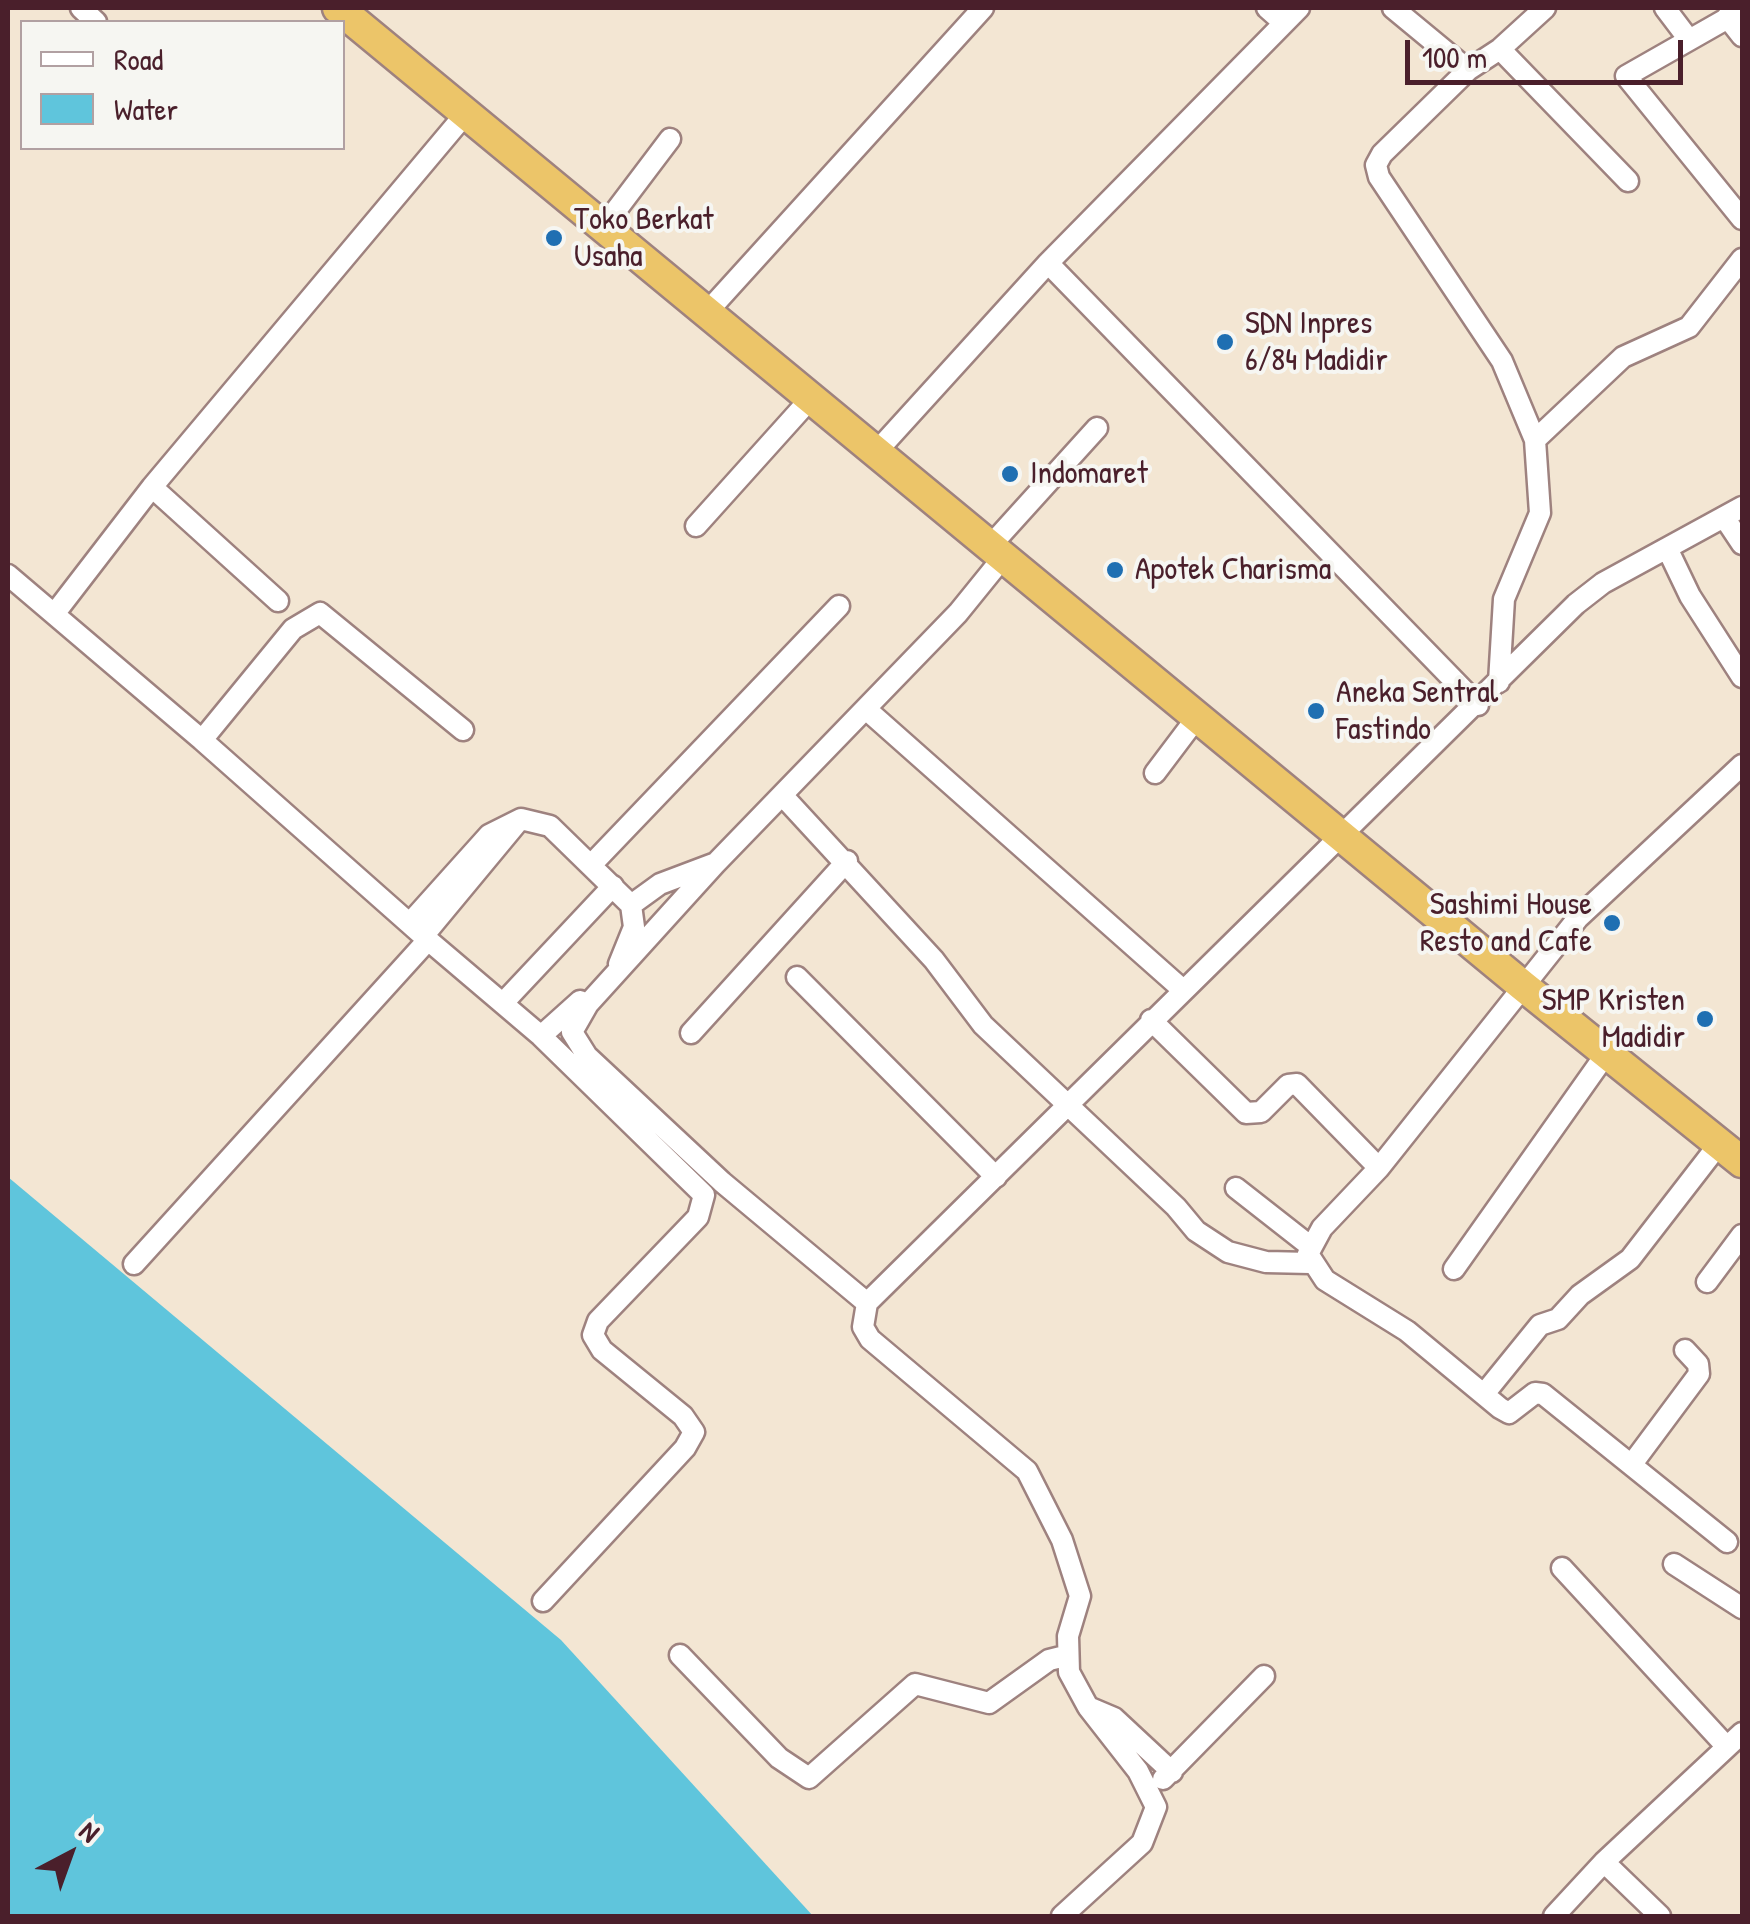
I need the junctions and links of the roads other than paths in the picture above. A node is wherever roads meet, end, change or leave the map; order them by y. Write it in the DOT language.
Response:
graph roads {
  1 [pos="338,8"];
  2 [pos="983,8"];
  3 [pos="1268,8"];
  4 [pos="1545,8"];
  5 [pos="1666,8"];
  6 [pos="1399,9"];
  7 [pos="1735,13"];
  8 [pos="1291,15"];
  9 [pos="1742,36"];
  10 [pos="1687,37"];
  11 [pos="1500,49"];
  12 [pos="1468,70"];
  13 [pos="468,112"];
  14 [pos="670,139"];
  15 [pos="1628,181"];
  16 [pos="1742,219"];
  17 [pos="605,226"];
  18 [pos="1742,259"];
  19 [pos="1048,264"];
  20 [pos="709,310"];
  21 [pos="812,397"];
  22 [pos="1097,428"];
  23 [pos="1534,440"];
  24 [pos="878,450"];
  25 [pos="152,486"];
  26 [pos="1733,512"];
  27 [pos="696,526"];
  28 [pos="1742,544"];
  29 [pos="1668,548"];
  30 [pos="998,550"];
  31 [pos="8,574"];
  32 [pos="278,601"];
  33 [pos="838,606"];
  34 [pos="55,613"];
  35 [pos="1742,677"];
  36 [pos="1500,682"];
  37 [pos="1478,705"];
  38 [pos="867,710"];
  39 [pos="1198,716"];
  40 [pos="463,730"];
  41 [pos="202,740"];
  42 [pos="1742,766"];
  43 [pos="1155,774"];
  44 [pos="782,795"];
  45 [pos="1342,835"];
  46 [pos="848,862"];
  47 [pos="592,864"];
  48 [pos="715,864"];
  49 [pos="613,886"];
  50 [pos="631,905"];
  51 [pos="421,933"];
  52 [pos="797,977"];
  53 [pos="1523,986"];
  54 [pos="1182,990"];
  55 [pos="503,1004"];
  56 [pos="1151,1020"];
  57 [pos="691,1034"];
  58 [pos="541,1036"];
  59 [pos="1606,1054"];
  60 [pos="1065,1107"];
  61 [pos="1731,1153"];
  62 [pos="1379,1168"];
  63 [pos="996,1177"];
  64 [pos="1236,1188"];
  65 [pos="1742,1234"];
  66 [pos="1310,1255"];
  67 [pos="134,1264"];
  68 [pos="1454,1270"];
  69 [pos="1707,1282"];
  70 [pos="866,1303"];
  71 [pos="1685,1350"];
  72 [pos="1484,1394"];
  73 [pos="1632,1464"];
  74 [pos="1727,1542"];
  75 [pos="1674,1564"];
  76 [pos="1562,1568"];
  77 [pos="543,1601"];
  78 [pos="1742,1608"];
  79 [pos="680,1656"];
  80 [pos="1066,1656"];
  81 [pos="1264,1676"];
  82 [pos="1088,1707"];
  83 [pos="1735,1740"];
  84 [pos="1172,1772"];
  85 [pos="1149,1790"];
  86 [pos="1604,1862"];
  87 [pos="1062,1916"];
  88 [pos="1554,1916"];
  89 [pos="1660,1916"];
  1 -- 13 [label="highway"];
  2 -- 20 [label="street"];
  3 -- 8 [label="street"];
  4 -- 11 [label="street"];
  5 -- 10 [label="street"];
  6 -- 12 [label="street"];
  7 -- 9 [label="street"];
  7 -- 10 [label="street"];
  8 -- 19 [label="street"];
  10 -- 16 [label="street"];
  11 -- 12 [label="street"];
  11 -- 15 [label="street"];
  12 -- 23 [label="street"];
  13 -- 17 [label="highway"];
  13 -- 25 [label="street"];
  14 -- 17 [label="street"];
  17 -- 20 [label="highway"];
  18 -- 23 [label="street"];
  19 -- 24 [label="street"];
  19 -- 37 [label="street"];
  20 -- 21 [label="highway"];
  21 -- 24 [label="highway"];
  21 -- 27 [label="street"];
  22 -- 30 [label="street"];
  23 -- 36 [label="street"];
  24 -- 30 [label="highway"];
  25 -- 32 [label="street"];
  25 -- 34 [label="street"];
  26 -- 28 [label="street"];
  26 -- 29 [label="street"];
  29 -- 35 [label="street"];
  29 -- 36 [label="street"];
  30 -- 38 [label="street"];
  30 -- 39 [label="highway"];
  31 -- 34 [label="street"];
  33 -- 47 [label="street"];
  34 -- 41 [label="street"];
  36 -- 37 [label="street"];
  37 -- 45 [label="street"];
  38 -- 44 [label="street"];
  38 -- 54 [label="street"];
  39 -- 43 [label="street"];
  39 -- 45 [label="highway"];
  40 -- 41 [label="street"];
  41 -- 51 [label="street"];
  42 -- 53 [label="street"];
  44 -- 46 [label="street"];
  44 -- 48 [label="street"];
  45 -- 53 [label="highway"];
  45 -- 54 [label="street"];
  46 -- 57 [label="street"];
  46 -- 60 [label="street"];
  47 -- 49 [label="street"];
  47 -- 51 [label="street"];
  48 -- 50 [label="street"];
  48 -- 70 [label="street"];
  49 -- 50 [label="street"];
  49 -- 55 [label="street"];
  50 -- 58 [label="street"];
  51 -- 55 [label="street"];
  51 -- 67 [label="street"];
  52 -- 63 [label="street"];
  53 -- 59 [label="highway"];
  53 -- 62 [label="street"];
  54 -- 56 [label="street"];
  55 -- 58 [label="street"];
  56 -- 60 [label="street"];
  56 -- 62 [label="street"];
  58 -- 77 [label="street"];
  59 -- 61 [label="highway"];
  59 -- 68 [label="street"];
  60 -- 63 [label="street"];
  60 -- 66 [label="street"];
  61 -- 72 [label="street"];
  62 -- 66 [label="street"];
  63 -- 70 [label="street"];
  64 -- 66 [label="street"];
  65 -- 69 [label="street"];
  66 -- 72 [label="street"];
  70 -- 80 [label="street"];
  71 -- 73 [label="street"];
  72 -- 73 [label="street"];
  73 -- 74 [label="street"];
  75 -- 78 [label="street"];
  76 -- 83 [label="street"];
  79 -- 80 [label="street"];
  80 -- 82 [label="street"];
  81 -- 84 [label="street"];
  82 -- 84 [label="street"];
  82 -- 85 [label="street"];
  83 -- 86 [label="street"];
  84 -- 85 [label="street"];
  85 -- 87 [label="street"];
  86 -- 88 [label="street"];
  86 -- 89 [label="street"];
}
